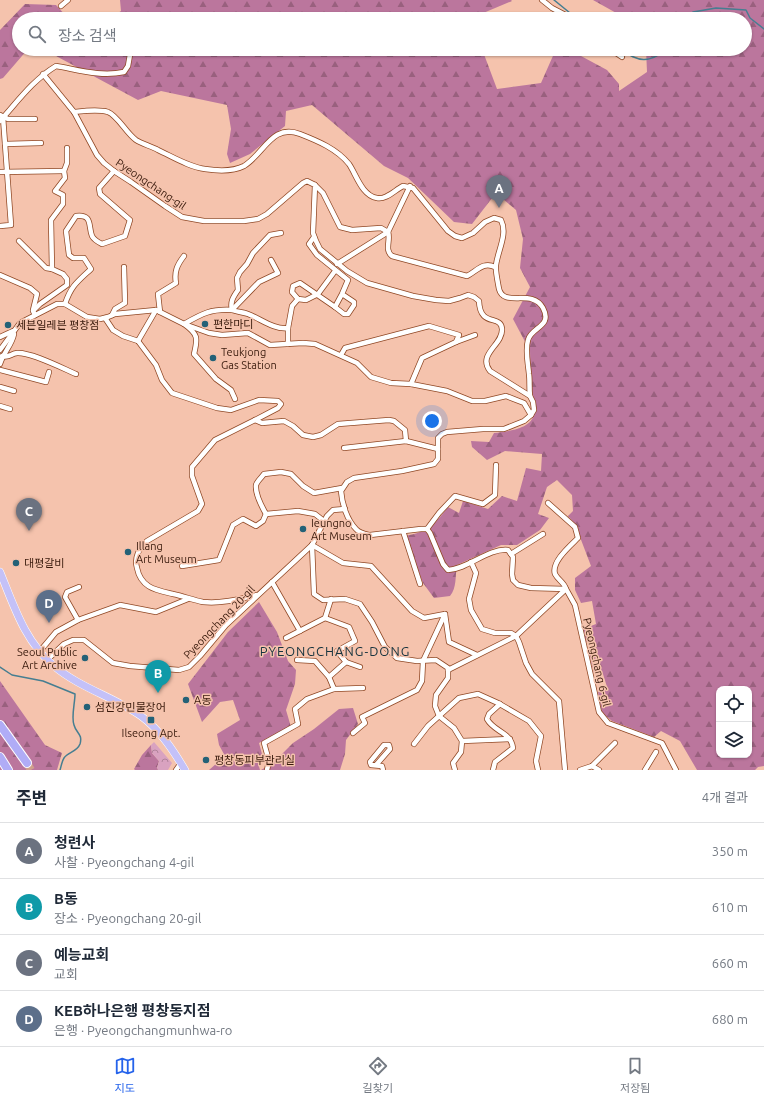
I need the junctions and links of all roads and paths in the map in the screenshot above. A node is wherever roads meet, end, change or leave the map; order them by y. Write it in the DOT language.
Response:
graph roads {
  1 [pos="68,0"];
  2 [pos="542,0"];
  3 [pos="60,6"];
  4 [pos="560,12"];
  5 [pos="130,56"];
  6 [pos="44,74"];
  7 [pos="74,112"];
  8 [pos="1,118"];
  9 [pos="35,119"];
  10 [pos="41,143"];
  11 [pos="5,144"];
  12 [pos="67,148"];
  13 [pos="64,171"];
  14 [pos="114,171"];
  15 [pos="0,172"];
  16 [pos="7,172"];
  17 [pos="314,185"];
  18 [pos="410,186"];
  19 [pos="0,226"];
  20 [pos="388,232"];
  21 [pos="282,233"];
  22 [pos="314,237"];
  23 [pos="19,241"];
  24 [pos="184,256"];
  25 [pos="271,260"];
  26 [pos="337,264"];
  27 [pos="124,267"];
  28 [pos="495,267"];
  29 [pos="52,269"];
  30 [pos="335,271"];
  31 [pos="0,275"];
  32 [pos="318,294"];
  33 [pos="342,294"];
  34 [pos="298,299"];
  35 [pos="65,304"];
  36 [pos="335,307"];
  37 [pos="232,310"];
  38 [pos="158,311"];
  39 [pos="34,313"];
  40 [pos="111,316"];
  41 [pos="106,318"];
  42 [pos="184,324"];
  43 [pos="288,328"];
  44 [pos="15,330"];
  45 [pos="475,335"];
  46 [pos="0,337"];
  47 [pos="138,341"];
  48 [pos="456,342"];
  49 [pos="288,344"];
  50 [pos="0,350"];
  51 [pos="342,355"];
  52 [pos="2,356"];
  53 [pos="0,364"];
  54 [pos="0,370"];
  55 [pos="49,372"];
  56 [pos="76,374"];
  57 [pos="411,384"];
  58 [pos="0,387"];
  59 [pos="14,391"];
  60 [pos="530,396"];
  61 [pos="235,399"];
  62 [pos="0,406"];
  63 [pos="10,409"];
  64 [pos="531,415"];
  65 [pos="255,420"];
  66 [pos="406,441"];
  67 [pos="344,448"];
  68 [pos="438,449"];
  69 [pos="496,465"];
  70 [pos="342,488"];
  71 [pos="548,503"];
  72 [pos="345,509"];
  73 [pos="266,514"];
  74 [pos="324,521"];
  75 [pos="427,529"];
  76 [pos="403,531"];
  77 [pos="543,534"];
  78 [pos="312,545"];
  79 [pos="511,554"];
  80 [pos="471,562"];
  81 [pos="182,566"];
  82 [pos="0,572"];
  83 [pos="272,582"];
  84 [pos="420,584"];
  85 [pos="79,587"];
  86 [pos="566,589"];
  87 [pos="257,595"];
  88 [pos="188,598"];
  89 [pos="331,599"];
  90 [pos="445,614"];
  91 [pos="326,618"];
  92 [pos="78,620"];
  93 [pos="300,631"];
  94 [pos="516,636"];
  95 [pos="286,638"];
  96 [pos="40,651"];
  97 [pos="477,655"];
  98 [pos="47,660"];
  99 [pos="297,660"];
  100 [pos="423,661"];
  101 [pos="346,662"];
  102 [pos="360,667"];
  103 [pos="448,670"];
  104 [pos="329,677"];
  105 [pos="363,688"];
  106 [pos="334,689"];
  107 [pos="500,704"];
  108 [pos="439,716"];
  109 [pos="0,725"];
  110 [pos="353,733"];
  111 [pos="510,739"];
  112 [pos="462,741"];
  113 [pos="615,743"];
  114 [pos="414,744"];
  115 [pos="656,752"];
  116 [pos="0,757"];
  117 [pos="27,763"];
  118 [pos="181,763"];
  119 [pos="376,766"];
  120 [pos="592,766"];
  121 [pos="8,770"];
  122 [pos="176,770"];
  123 [pos="185,770"];
  124 [pos="267,770"];
  125 [pos="383,770"];
  126 [pos="455,770"];
  127 [pos="494,770"];
  128 [pos="538,770"];
  129 [pos="565,770"];
  130 [pos="580,770"];
  131 [pos="599,770"];
  132 [pos="645,770"];
  133 [pos="676,770"];
  1 -- 3 [label="street"];
  2 -- 4 [label="street"];
  5 -- 6 [label="street"];
  6 -- 7 [label="street, Pyeongchang-gil"];
  6 -- 8 [label="street"];
  7 -- 14 [label="street, Pyeongchang-gil"];
  7 -- 18 [label="street"];
  8 -- 9 [label="street"];
  8 -- 11 [label="street"];
  10 -- 11 [label="street"];
  11 -- 16 [label="street"];
  12 -- 13 [label="street"];
  13 -- 16 [label="street"];
  13 -- 29 [label="street"];
  14 -- 17 [label="street, Pyeongchang-gil"];
  14 -- 35 [label="street"];
  15 -- 16 [label="street"];
  16 -- 19 [label="street"];
  17 -- 20 [label="street"];
  17 -- 22 [label="street"];
  18 -- 20 [label="street"];
  18 -- 28 [label="street"];
  20 -- 26 [label="street"];
  20 -- 28 [label="street"];
  21 -- 37 [label="street"];
  22 -- 26 [label="street"];
  22 -- 30 [label="street"];
  23 -- 29 [label="street"];
  24 -- 38 [label="street"];
  25 -- 37 [label="street"];
  26 -- 60 [label="street"];
  27 -- 40 [label="street"];
  28 -- 60 [label="street"];
  29 -- 39 [label="street"];
  30 -- 32 [label="street"];
  30 -- 33 [label="street"];
  31 -- 39 [label="street"];
  32 -- 34 [label="street"];
  32 -- 34 [label="street"];
  32 -- 36 [label="street"];
  33 -- 36 [label="street"];
  33 -- 36 [label="street"];
  34 -- 43 [label="street"];
  35 -- 39 [label="street"];
  35 -- 41 [label="street"];
  37 -- 42 [label="street"];
  37 -- 43 [label="street"];
  38 -- 40 [label="street"];
  38 -- 42 [label="street"];
  38 -- 47 [label="street"];
  39 -- 44 [label="street"];
  40 -- 41 [label="street"];
  41 -- 47 [label="street"];
  42 -- 49 [label="street"];
  42 -- 61 [label="street"];
  43 -- 49 [label="street"];
  44 -- 46 [label="street"];
  44 -- 50 [label="street"];
  44 -- 52 [label="street"];
  45 -- 48 [label="street"];
  47 -- 65 [label="street"];
  48 -- 51 [label="street"];
  48 -- 57 [label="street"];
  49 -- 51 [label="street"];
  51 -- 57 [label="street"];
  52 -- 53 [label="street"];
  52 -- 56 [label="street"];
  54 -- 55 [label="street"];
  57 -- 64 [label="street"];
  58 -- 59 [label="street"];
  60 -- 64 [label="street"];
  62 -- 63 [label="street"];
  64 -- 68 [label="street"];
  65 -- 66 [label="street"];
  65 -- 88 [label="street"];
  66 -- 67 [label="street"];
  66 -- 68 [label="street"];
  68 -- 70 [label="street"];
  69 -- 75 [label="street"];
  70 -- 72 [label="street"];
  70 -- 73 [label="street"];
  71 -- 86 [label="street, Pyeongchang 6-gil"];
  72 -- 74 [label="street, Pyeongchang 20-gil"];
  72 -- 76 [label="street"];
  73 -- 74 [label="street"];
  73 -- 81 [label="street"];
  74 -- 78 [label="street, Pyeongchang 20-gil"];
  75 -- 76 [label="street"];
  75 -- 80 [label="street"];
  76 -- 84 [label="street"];
  77 -- 79 [label="street"];
  78 -- 83 [label="street, Pyeongchang 20-gil"];
  78 -- 89 [label="street"];
  78 -- 90 [label="street"];
  79 -- 80 [label="street"];
  79 -- 86 [label="street"];
  80 -- 94 [label="street"];
  82 -- 96 [label="main road"];
  83 -- 87 [label="street, Pyeongchang 20-gil"];
  83 -- 93 [label="street"];
  85 -- 92 [label="street"];
  86 -- 94 [label="street"];
  86 -- 133 [label="street, Pyeongchang 6-gil"];
  87 -- 88 [label="street"];
  87 -- 98 [label="street, Pyeongchang 20-gil"];
  88 -- 92 [label="street"];
  89 -- 91 [label="street"];
  89 -- 100 [label="street"];
  90 -- 97 [label="street"];
  90 -- 100 [label="street"];
  91 -- 93 [label="street"];
  91 -- 101 [label="street"];
  92 -- 96 [label="street"];
  93 -- 95 [label="street"];
  94 -- 97 [label="street"];
  94 -- 129 [label="street"];
  96 -- 98 [label="main road"];
  97 -- 103 [label="street"];
  98 -- 118 [label="main road"];
  99 -- 104 [label="street"];
  100 -- 103 [label="street"];
  100 -- 110 [label="street"];
  101 -- 102 [label="street"];
  101 -- 104 [label="street"];
  103 -- 108 [label="street"];
  104 -- 106 [label="street"];
  105 -- 106 [label="street"];
  106 -- 124 [label="street"];
  107 -- 108 [label="street"];
  107 -- 111 [label="street"];
  107 -- 128 [label="street"];
  108 -- 112 [label="street"];
  108 -- 114 [label="street"];
  109 -- 117 [label="highway"];
  111 -- 112 [label="street"];
  111 -- 127 [label="street"];
  112 -- 126 [label="street"];
  113 -- 120 [label="street"];
  115 -- 132 [label="street"];
  116 -- 121 [label="highway"];
  118 -- 122 [label="street"];
  118 -- 123 [label="main road"];
  119 -- 119 [label="street"];
  119 -- 125 [label="street"];
  120 -- 130 [label="street"];
  120 -- 131 [label="street"];
}
